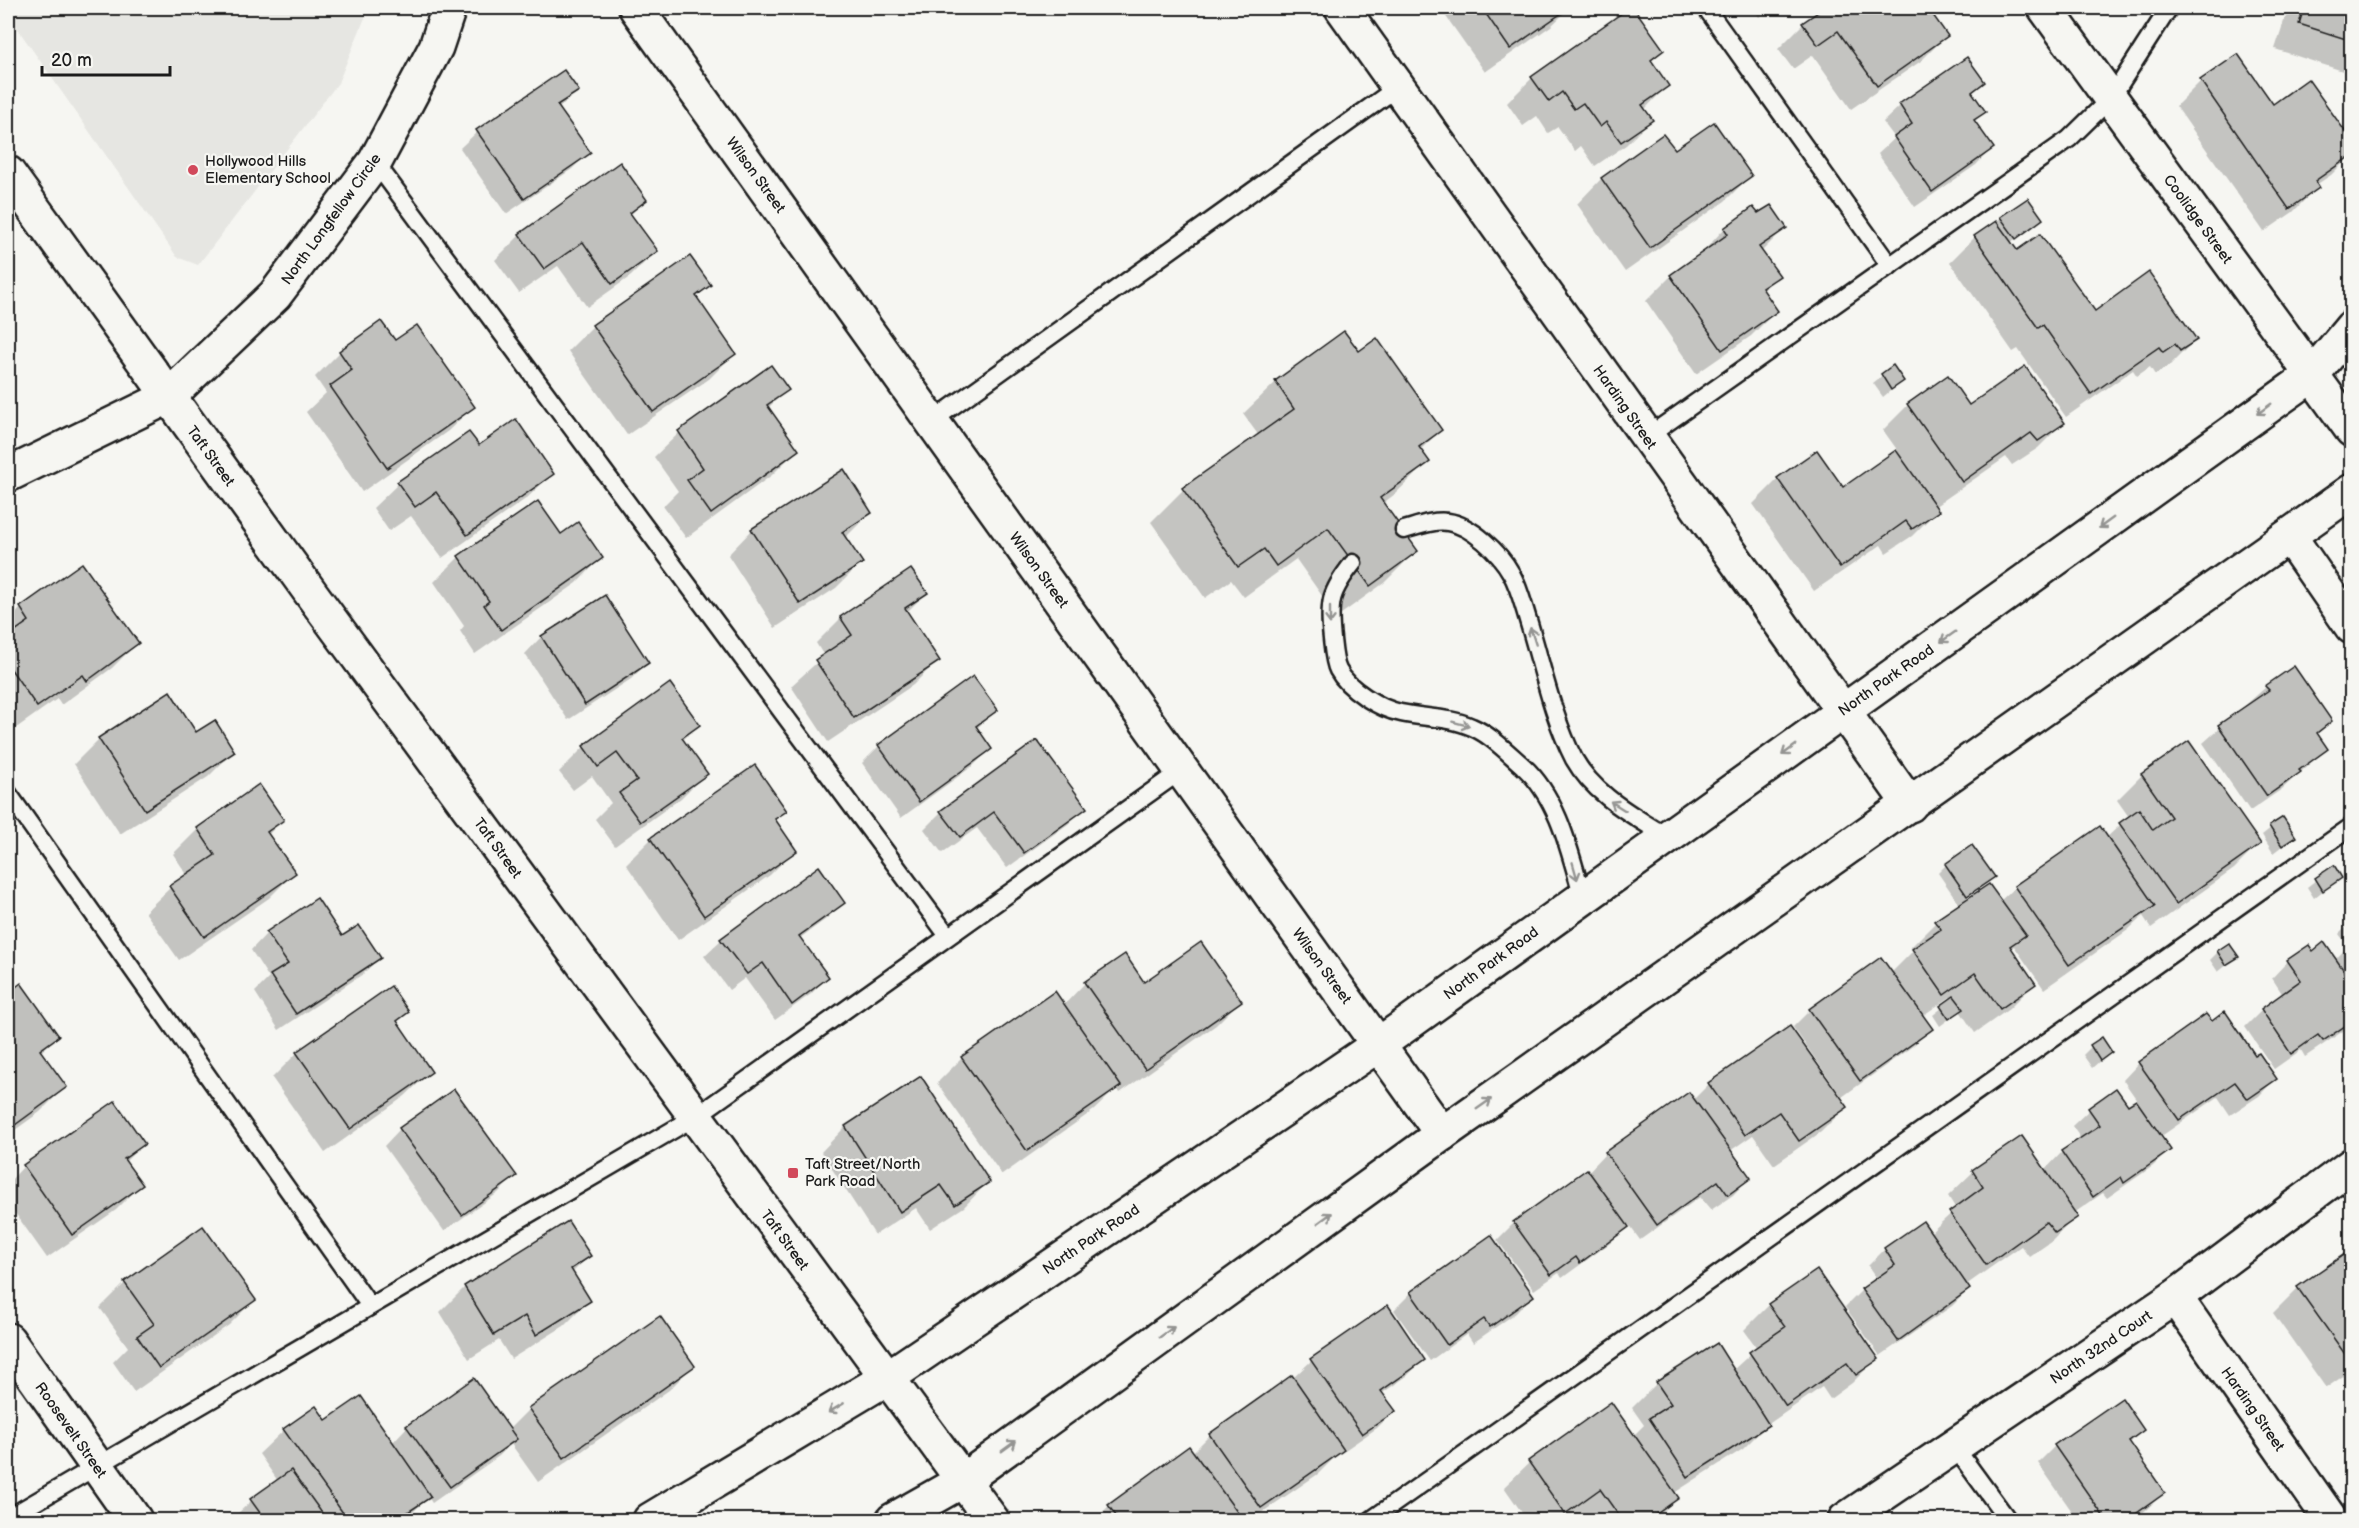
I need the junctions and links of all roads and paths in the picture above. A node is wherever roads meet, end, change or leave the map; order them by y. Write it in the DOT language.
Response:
graph roads {
  1 [pos="449,8"];
  2 [pos="636,8"];
  3 [pos="1342,8"];
  4 [pos="1706,8"];
  5 [pos="2045,8"];
  6 [pos="2169,8"];
  7 [pos="1398,87"];
  8 [pos="2110,98"];
  9 [pos="375,162"];
  10 [pos="8,173"];
  11 [pos="1890,266"];
  12 [pos="2352,327"];
  13 [pos="2312,375"];
  14 [pos="168,397"];
  15 [pos="932,422"];
  16 [pos="2352,430"];
  17 [pos="1647,437"];
  18 [pos="8,476"];
  19 [pos="2352,491"];
  20 [pos="1404,530"];
  21 [pos="2289,536"];
  22 [pos="1353,563"];
  23 [pos="2352,627"];
  24 [pos="1842,712"];
  25 [pos="1182,770"];
  26 [pos="8,793"];
  27 [pos="1910,805"];
  28 [pos="2352,825"];
  29 [pos="1667,837"];
  30 [pos="1582,898"];
  31 [pos="948,936"];
  32 [pos="1378,1045"];
  33 [pos="695,1117"];
  34 [pos="1442,1134"];
  35 [pos="2352,1165"];
  36 [pos="2175,1298"];
  37 [pos="370,1306"];
  38 [pos="8,1340"];
  39 [pos="886,1378"];
  40 [pos="1954,1446"];
  41 [pos="96,1465"];
  42 [pos="962,1481"];
  43 [pos="8,1518"];
  44 [pos="135,1521"];
  45 [pos="650,1521"];
  46 [pos="893,1521"];
  47 [pos="992,1521"];
  48 [pos="1371,1521"];
  49 [pos="1845,1521"];
  50 [pos="2008,1521"];
  51 [pos="2331,1521"];
  1 -- 9 [label="street, North Longfellow Circle"];
  2 -- 15 [label="street, Wilson Street"];
  3 -- 7 [label="street, Harding Street"];
  4 -- 11 [label="lane"];
  5 -- 8 [label="street, Coolidge Street"];
  6 -- 8 [label="lane"];
  7 -- 15 [label="lane"];
  7 -- 17 [label="street, Harding Street"];
  8 -- 11 [label="lane"];
  8 -- 13 [label="street, Coolidge Street"];
  9 -- 14 [label="street, North Longfellow Circle"];
  9 -- 31 [label="lane"];
  10 -- 14 [label="street, Taft Street"];
  11 -- 17 [label="lane"];
  12 -- 13 [label="street, North Park Road"];
  13 -- 16 [label="street, Coolidge Street"];
  13 -- 24 [label="street, North Park Road, one-way"];
  14 -- 18 [label="street, North Longfellow Circle"];
  14 -- 33 [label="street, Taft Street"];
  15 -- 25 [label="street, Wilson Street"];
  17 -- 24 [label="street, Harding Street"];
  19 -- 21 [label="street"];
  29 -- 20 [label="lane, one-way"];
  21 -- 23 [label="street"];
  21 -- 27 [label="street"];
  22 -- 30 [label="lane, one-way"];
  24 -- 27 [label="street, Harding Street"];
  24 -- 29 [label="street, North Park Road, one-way"];
  25 -- 31 [label="lane"];
  25 -- 32 [label="street, Wilson Street"];
  26 -- 37 [label="lane"];
  34 -- 27 [label="street, one-way"];
  28 -- 48 [label="lane"];
  29 -- 30 [label="street, North Park Road"];
  30 -- 32 [label="street, North Park Road"];
  31 -- 33 [label="lane"];
  32 -- 34 [label="street, Wilson Street"];
  32 -- 39 [label="street, North Park Road"];
  33 -- 37 [label="lane"];
  33 -- 39 [label="street, Taft Street"];
  42 -- 34 [label="street, one-way"];
  35 -- 36 [label="street, North 32nd Court"];
  36 -- 40 [label="street, North 32nd Court"];
  36 -- 51 [label="street, Harding Street"];
  37 -- 41 [label="lane"];
  38 -- 41 [label="street, Roosevelt Street"];
  39 -- 42 [label="street, Taft Street"];
  39 -- 45 [label="street, North Park Road, one-way"];
  40 -- 49 [label="street, North 32nd Court"];
  40 -- 50 [label="lane"];
  41 -- 43 [label="lane"];
  41 -- 44 [label="street, Roosevelt Street"];
  42 -- 46 [label="street"];
  42 -- 47 [label="street, Taft Street"];
}
